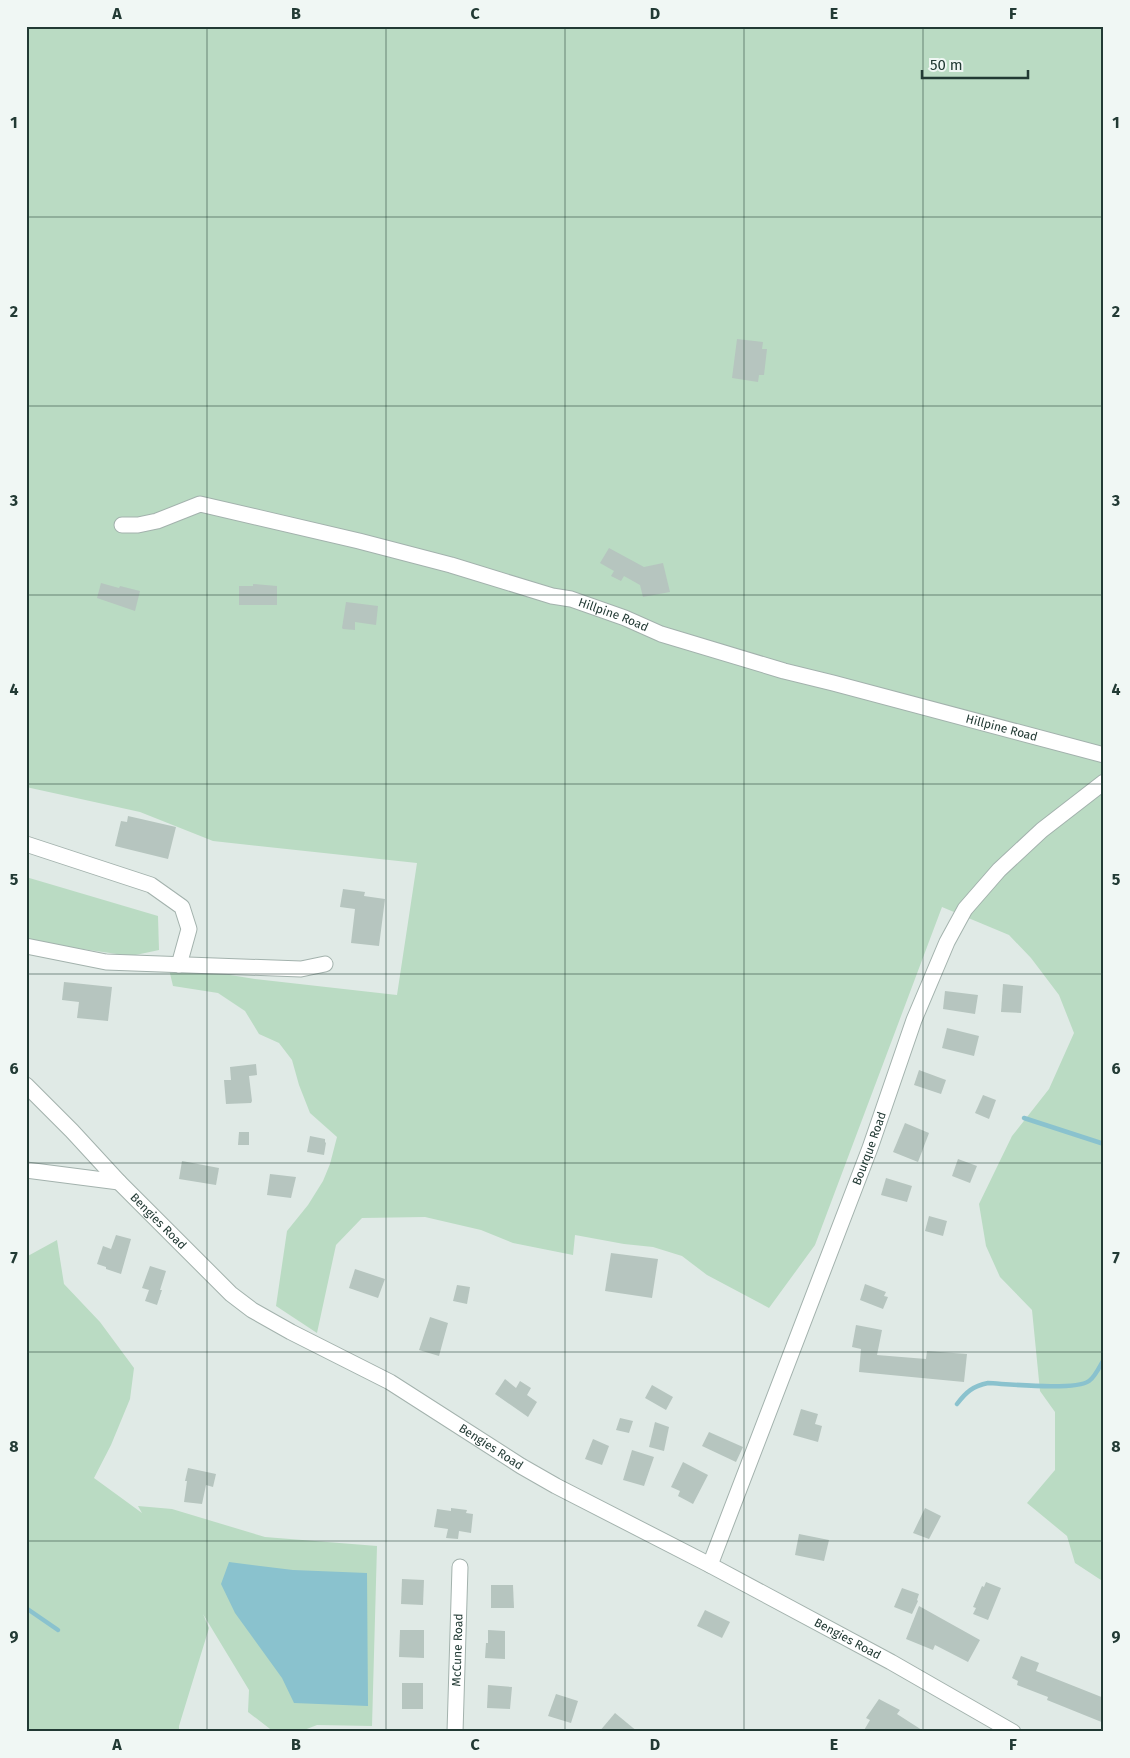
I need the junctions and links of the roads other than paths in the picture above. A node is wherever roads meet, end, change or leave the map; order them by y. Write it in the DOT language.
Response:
graph roads {
  1 [pos="122,525"];
  2 [pos="1104,755"];
  3 [pos="1104,782"];
  4 [pos="26,844"];
  5 [pos="26,946"];
  6 [pos="179,964"];
  7 [pos="325,964"];
  8 [pos="26,1085"];
  9 [pos="26,1170"];
  10 [pos="119,1182"];
  11 [pos="710,1565"];
  12 [pos="460,1567"];
  13 [pos="455,1732"];
  14 [pos="1013,1732"];
  1 -- 2 [label="street, Hillpine Road"];
  3 -- 11 [label="street, Bourque Road"];
  4 -- 6 [label="street"];
  5 -- 6 [label="street"];
  6 -- 7 [label="street"];
  8 -- 10 [label="street, Bengies Road"];
  9 -- 10 [label="street"];
  10 -- 11 [label="street, Bengies Road"];
  11 -- 14 [label="street, Bengies Road"];
  12 -- 13 [label="street, McCune Road"];
}
